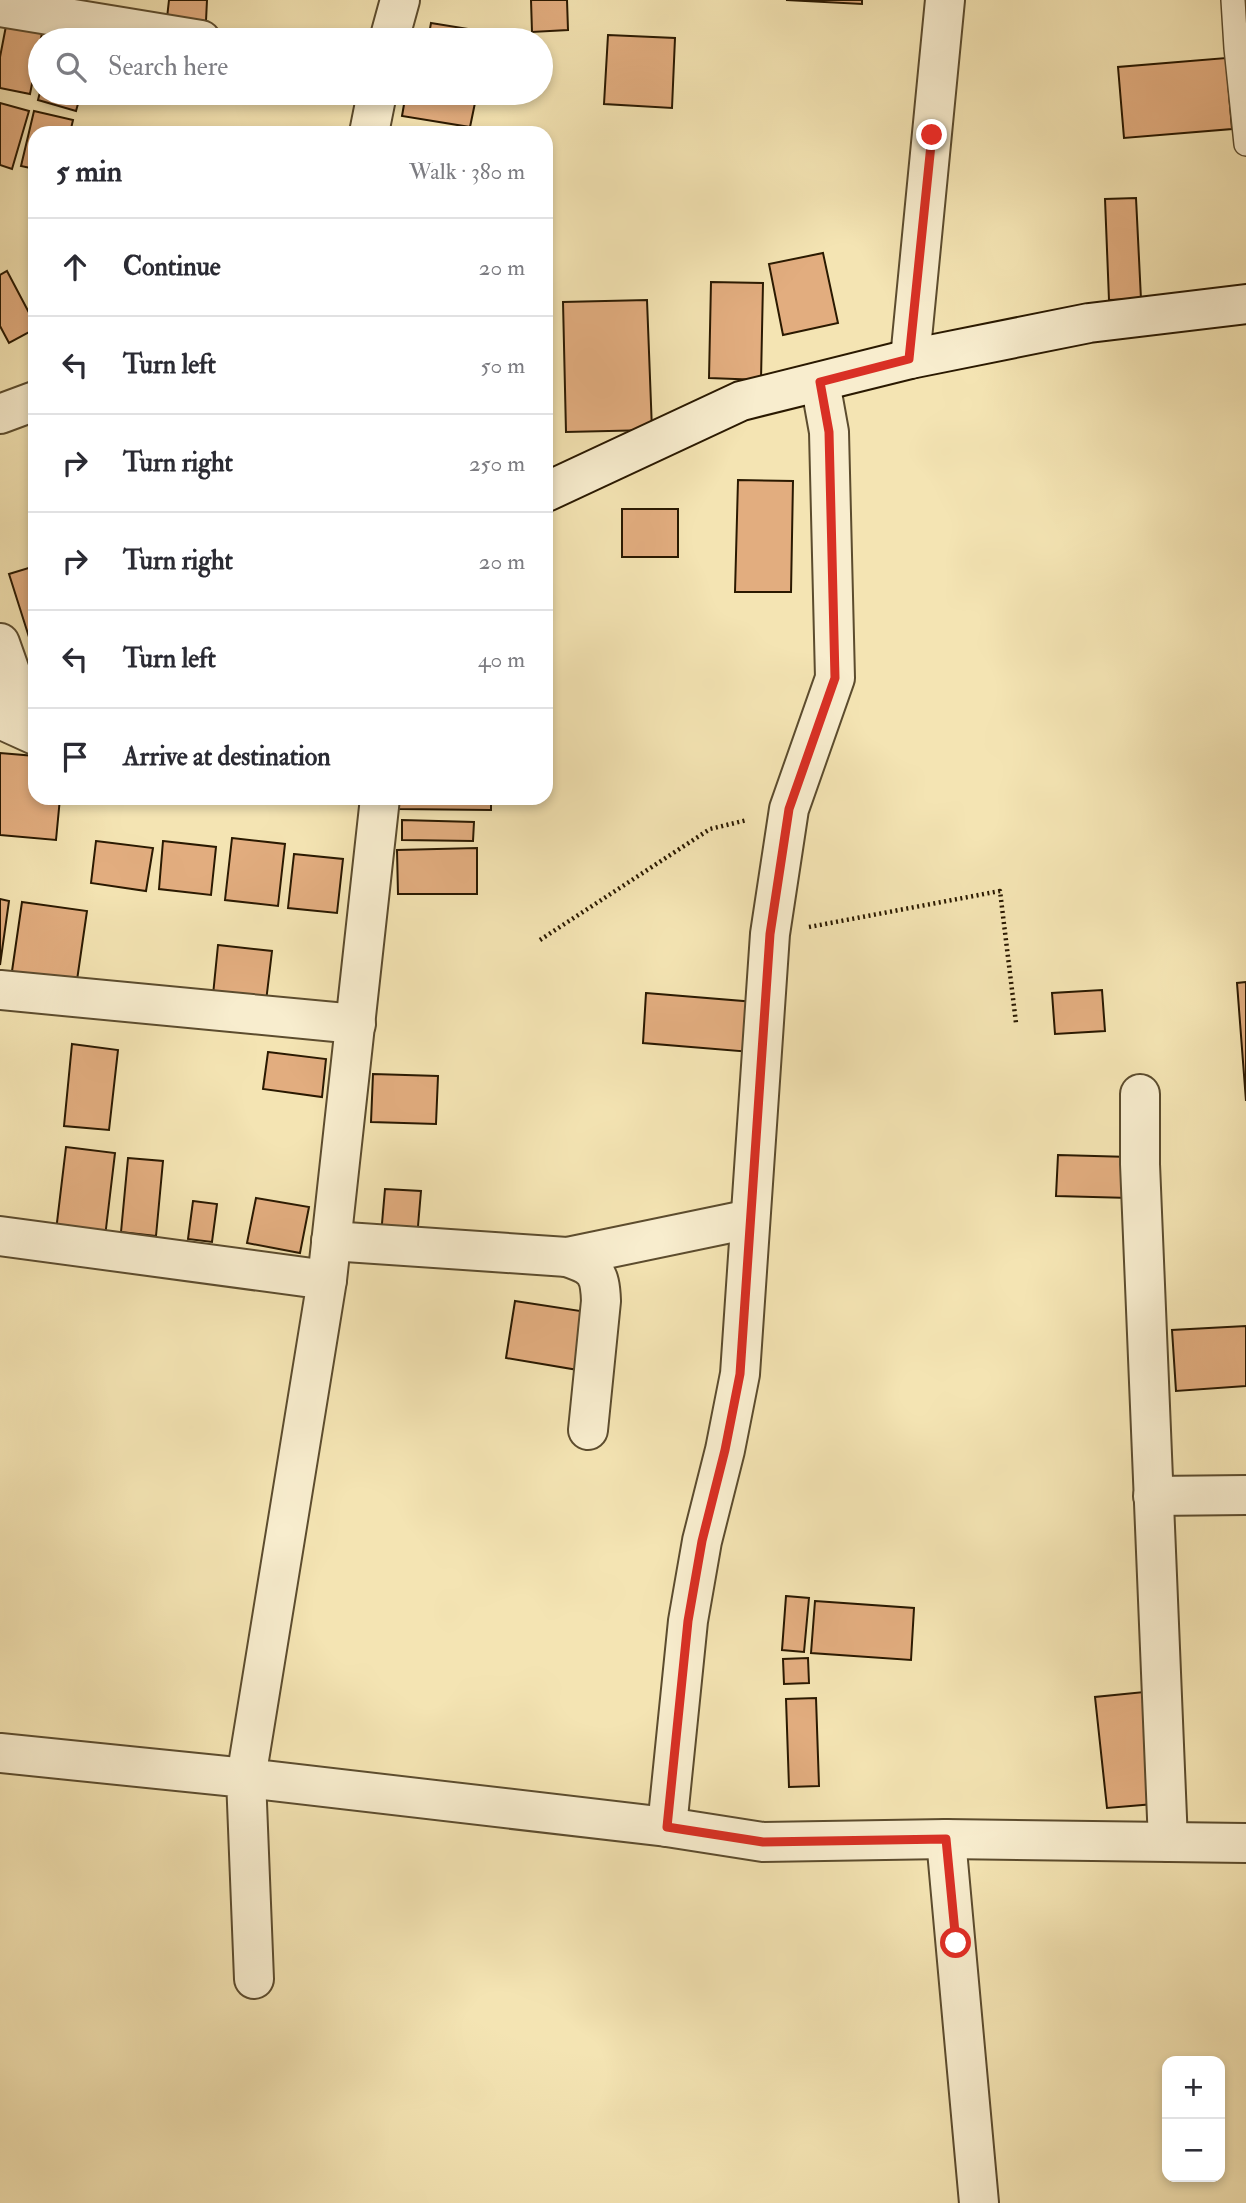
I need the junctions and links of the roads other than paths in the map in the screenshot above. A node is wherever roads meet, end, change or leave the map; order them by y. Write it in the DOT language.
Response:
graph roads {
  1 [pos="400,0"];
  2 [pos="945,0"];
  3 [pos="1233,0"];
  4 [pos="0,7"];
  5 [pos="128,28"];
  6 [pos="392,28"];
  7 [pos="375,105"];
  8 [pos="370,126"];
  9 [pos="1246,144"];
  10 [pos="1246,304"];
  11 [pos="909,359"];
  12 [pos="820,382"];
  13 [pos="28,404"];
  14 [pos="0,414"];
  15 [pos="553,489"];
  16 [pos="0,643"];
  17 [pos="13,700"];
  18 [pos="28,724"];
  19 [pos="379,805"];
  20 [pos="0,990"];
  21 [pos="356,1024"];
  22 [pos="1140,1094"];
  23 [pos="750,1219"];
  24 [pos="0,1236"];
  25 [pos="331,1241"];
  26 [pos="567,1257"];
  27 [pos="327,1280"];
  28 [pos="588,1430"];
  29 [pos="1246,1495"];
  30 [pos="1153,1496"];
  31 [pos="0,1753"];
  32 [pos="246,1778"];
  33 [pos="667,1827"];
  34 [pos="946,1839"];
  35 [pos="1168,1842"];
  36 [pos="1246,1843"];
  37 [pos="254,1979"];
  38 [pos="979,2203"];
  1 -- 6 [label="street"];
  2 -- 11 [label="street"];
  3 -- 9 [label="lane"];
  4 -- 5 [label="street"];
  7 -- 8 [label="street"];
  10 -- 11 [label="street"];
  11 -- 12 [label="street"];
  12 -- 15 [label="street"];
  12 -- 23 [label="street"];
  13 -- 14 [label="street"];
  16 -- 17 [label="street"];
  17 -- 18 [label="street"];
  19 -- 21 [label="street"];
  20 -- 21 [label="street"];
  21 -- 25 [label="street"];
  22 -- 30 [label="street"];
  23 -- 26 [label="street"];
  23 -- 33 [label="street"];
  24 -- 27 [label="street"];
  25 -- 26 [label="street"];
  25 -- 27 [label="street"];
  26 -- 28 [label="street"];
  27 -- 32 [label="street"];
  29 -- 30 [label="street"];
  30 -- 35 [label="street"];
  31 -- 32 [label="street"];
  32 -- 33 [label="street"];
  32 -- 37 [label="street"];
  33 -- 34 [label="street"];
  34 -- 35 [label="street"];
  34 -- 38 [label="street"];
  35 -- 36 [label="street"];
}
